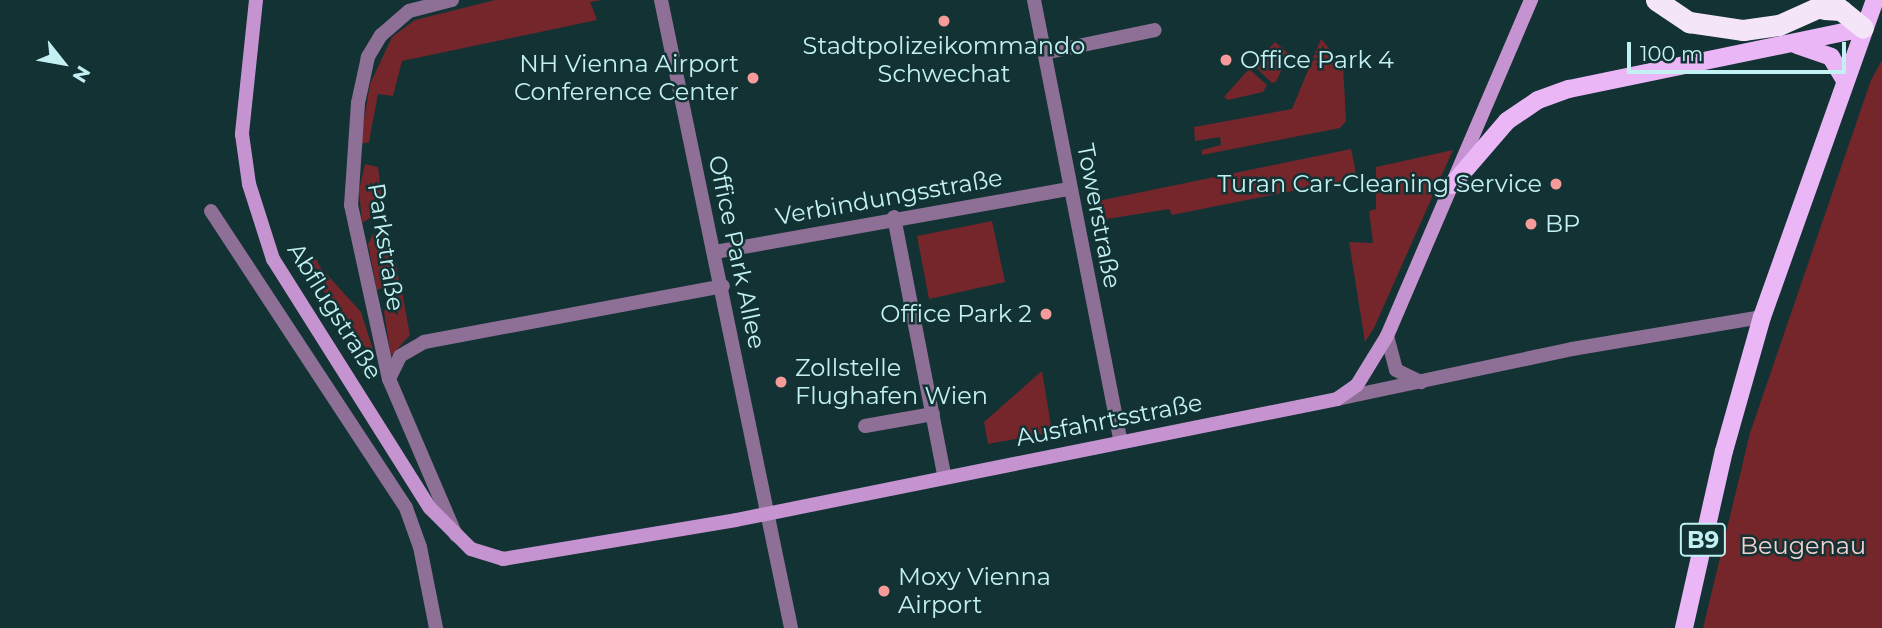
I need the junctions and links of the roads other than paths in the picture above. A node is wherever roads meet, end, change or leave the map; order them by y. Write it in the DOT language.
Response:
graph roads {
  1 [pos="256,0"];
  2 [pos="452,0"];
  3 [pos="660,0"];
  4 [pos="1034,0"];
  5 [pos="1531,0"];
  6 [pos="1656,0"];
  7 [pos="1875,0"];
  8 [pos="1829,4"];
  9 [pos="1863,28"];
  10 [pos="1155,30"];
  11 [pos="1797,45"];
  12 [pos="1044,53"];
  13 [pos="1843,79"];
  14 [pos="1452,185"];
  15 [pos="1070,189"];
  16 [pos="211,212"];
  17 [pos="894,217"];
  18 [pos="715,252"];
  19 [pos="723,286"];
  20 [pos="1762,317"];
  21 [pos="1387,336"];
  22 [pos="390,379"];
  23 [pos="1422,383"];
  24 [pos="1337,399"];
  25 [pos="933,414"];
  26 [pos="865,426"];
  27 [pos="1120,440"];
  28 [pos="944,475"];
  29 [pos="766,513"];
  30 [pos="456,536"];
  31 [pos="436,628"];
  32 [pos="791,628"];
  33 [pos="1684,628"];
  1 -- 30 [label="street, Abflugstraße"];
  2 -- 22 [label="street, Parkstraße"];
  3 -- 18 [label="street, Office Park Allee"];
  4 -- 12 [label="street, Towerstraße"];
  5 -- 14 [label="street"];
  6 -- 8 [label="highway"];
  7 -- 9 [label="main road, B9"];
  8 -- 9 [label="highway"];
  9 -- 11 [label="main road"];
  9 -- 13 [label="main road, B9"];
  10 -- 12 [label="street"];
  11 -- 13 [label="main road"];
  11 -- 14 [label="main road"];
  12 -- 15 [label="street, Towerstraße"];
  13 -- 20 [label="main road, B9"];
  14 -- 21 [label="street"];
  15 -- 17 [label="street, Verbindungsstraße"];
  15 -- 27 [label="street, Towerstraße"];
  16 -- 31 [label="street"];
  17 -- 18 [label="street, Verbindungsstraße"];
  17 -- 25 [label="street"];
  18 -- 19 [label="street, Office Park Allee"];
  19 -- 22 [label="street"];
  19 -- 29 [label="street, Office Park Allee"];
  20 -- 23 [label="street"];
  20 -- 33 [label="main road, B9"];
  21 -- 23 [label="street"];
  21 -- 24 [label="street"];
  22 -- 30 [label="street, Parkstraße"];
  23 -- 24 [label="street"];
  24 -- 27 [label="street, Ausfahrtsstraße"];
  25 -- 26 [label="street"];
  25 -- 28 [label="street"];
  27 -- 28 [label="street, Ausfahrtsstraße"];
  28 -- 29 [label="street, Ausfahrtsstraße"];
  29 -- 30 [label="street, Ausfahrtsstraße"];
  29 -- 32 [label="street, Office Park Allee"];
}
